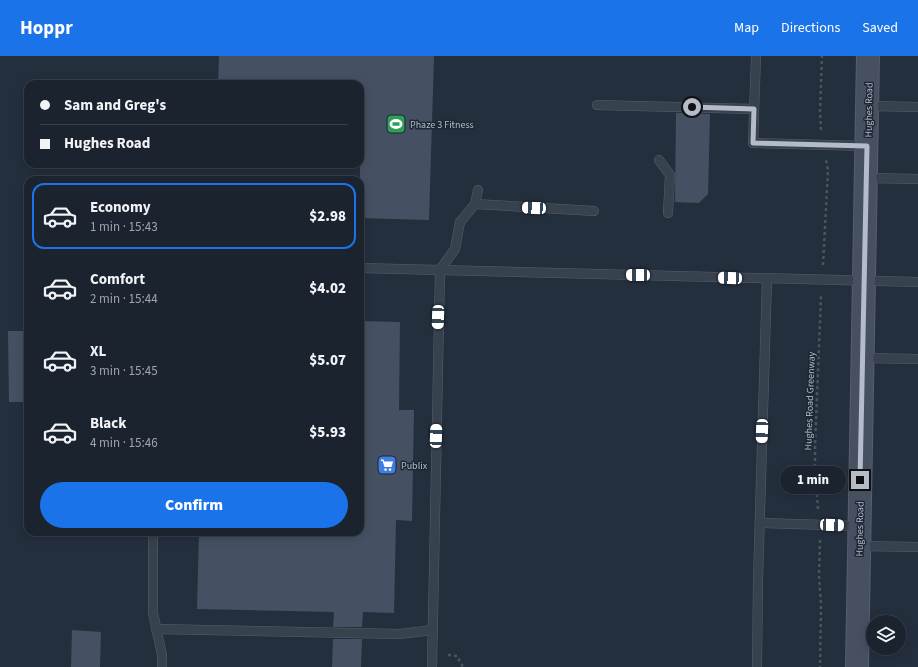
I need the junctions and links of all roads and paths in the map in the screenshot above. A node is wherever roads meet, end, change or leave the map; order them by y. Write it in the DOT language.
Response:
graph roads {
  1 [pos="756,56"];
  2 [pos="822,56"];
  3 [pos="868,56"];
  4 [pos="597,105"];
  5 [pos="868,106"];
  6 [pos="918,107"];
  7 [pos="754,109"];
  8 [pos="821,124"];
  9 [pos="867,146"];
  10 [pos="659,160"];
  11 [pos="866,178"];
  12 [pos="828,179"];
  13 [pos="918,179"];
  14 [pos="478,190"];
  15 [pos="475,204"];
  16 [pos="594,211"];
  17 [pos="668,213"];
  18 [pos="823,262"];
  19 [pos="364,268"];
  20 [pos="440,270"];
  21 [pos="767,278"];
  22 [pos="865,281"];
  23 [pos="918,282"];
  24 [pos="821,300"];
  25 [pos="863,358"];
  26 [pos="918,359"];
  27 [pos="818,502"];
  28 [pos="760,523"];
  29 [pos="153,536"];
  30 [pos="858,536"];
  31 [pos="820,546"];
  32 [pos="918,547"];
  33 [pos="156,629"];
  34 [pos="433,630"];
  35 [pos="444,655"];
  36 [pos="162,667"];
  37 [pos="432,667"];
  38 [pos="463,667"];
  39 [pos="757,667"];
  40 [pos="820,667"];
  41 [pos="857,667"];
  1 -- 7 [label="lane"];
  2 -- 8 [label="path"];
  3 -- 5 [label="main road, Hughes Road"];
  4 -- 7 [label="lane"];
  5 -- 6 [label="lane"];
  5 -- 9 [label="main road, Hughes Road"];
  7 -- 9 [label="lane"];
  9 -- 11 [label="main road, Hughes Road"];
  10 -- 17 [label="lane"];
  11 -- 13 [label="lane"];
  11 -- 22 [label="main road, Hughes Road"];
  12 -- 18 [label="path"];
  14 -- 15 [label="lane"];
  15 -- 16 [label="lane"];
  15 -- 20 [label="lane"];
  19 -- 20 [label="lane"];
  20 -- 21 [label="lane"];
  20 -- 34 [label="lane"];
  21 -- 22 [label="lane"];
  21 -- 28 [label="lane"];
  22 -- 23 [label="lane"];
  22 -- 25 [label="main road, Hughes Road"];
  24 -- 27 [label="path, Hughes Road Greenway"];
  25 -- 26 [label="lane"];
  25 -- 30 [label="main road, Hughes Road"];
  28 -- 30 [label="lane"];
  28 -- 39 [label="lane"];
  29 -- 33 [label="lane"];
  30 -- 32 [label="lane"];
  30 -- 41 [label="main road, Hughes Road"];
  31 -- 40 [label="path"];
  33 -- 34 [label="lane"];
  33 -- 36 [label="lane"];
  34 -- 37 [label="lane"];
  35 -- 38 [label="path"];
}
